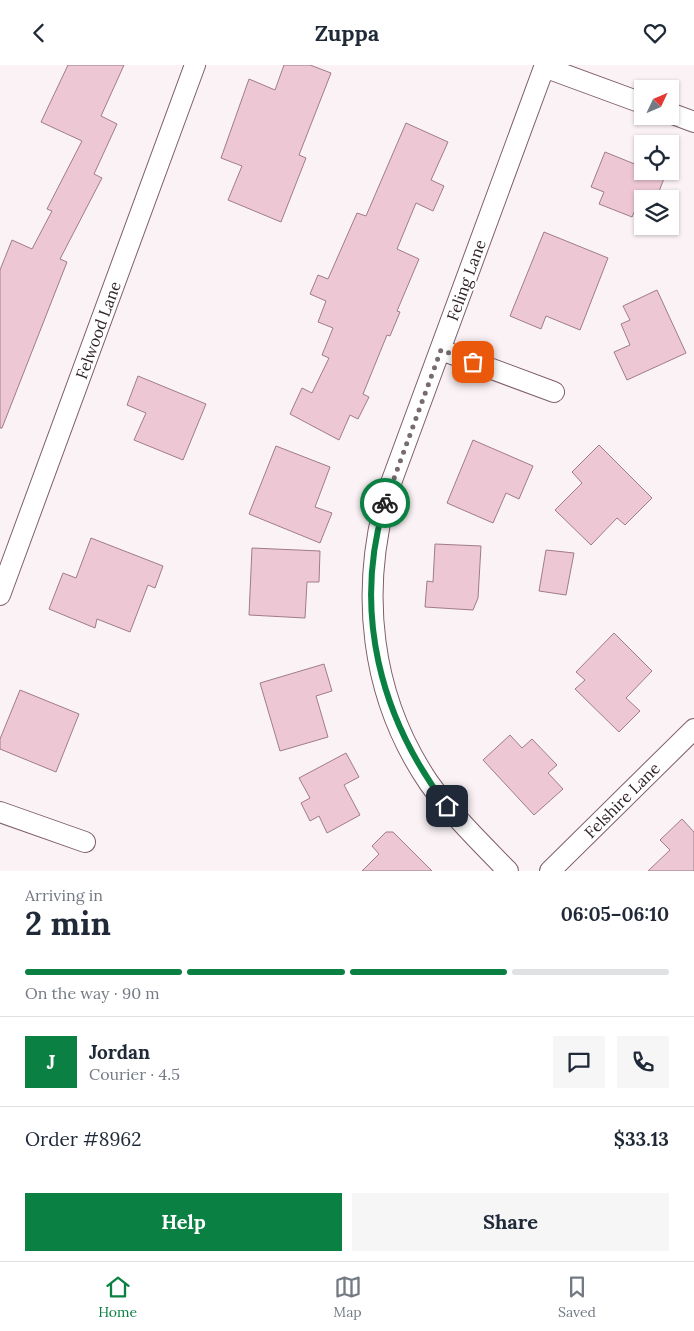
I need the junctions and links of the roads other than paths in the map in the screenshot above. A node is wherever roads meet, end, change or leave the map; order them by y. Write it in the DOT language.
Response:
graph roads {
  1 [pos="195,65"];
  2 [pos="544,66"];
  3 [pos="634,100"];
  4 [pos="679,116"];
  5 [pos="694,122"];
  6 [pos="441,350"];
  7 [pos="554,392"];
  8 [pos="0,595"];
  9 [pos="694,729"];
  10 [pos="0,812"];
  11 [pos="84,843"];
  12 [pos="508,871"];
  13 [pos="550,871"];
  1 -- 8 [label="street, Felwood Lane"];
  2 -- 3 [label="street"];
  2 -- 6 [label="street, Feling Lane"];
  4 -- 5 [label="street"];
  6 -- 7 [label="street"];
  6 -- 12 [label="street, Feling Lane"];
  9 -- 13 [label="street, Felshire Lane"];
  10 -- 11 [label="street"];
}
